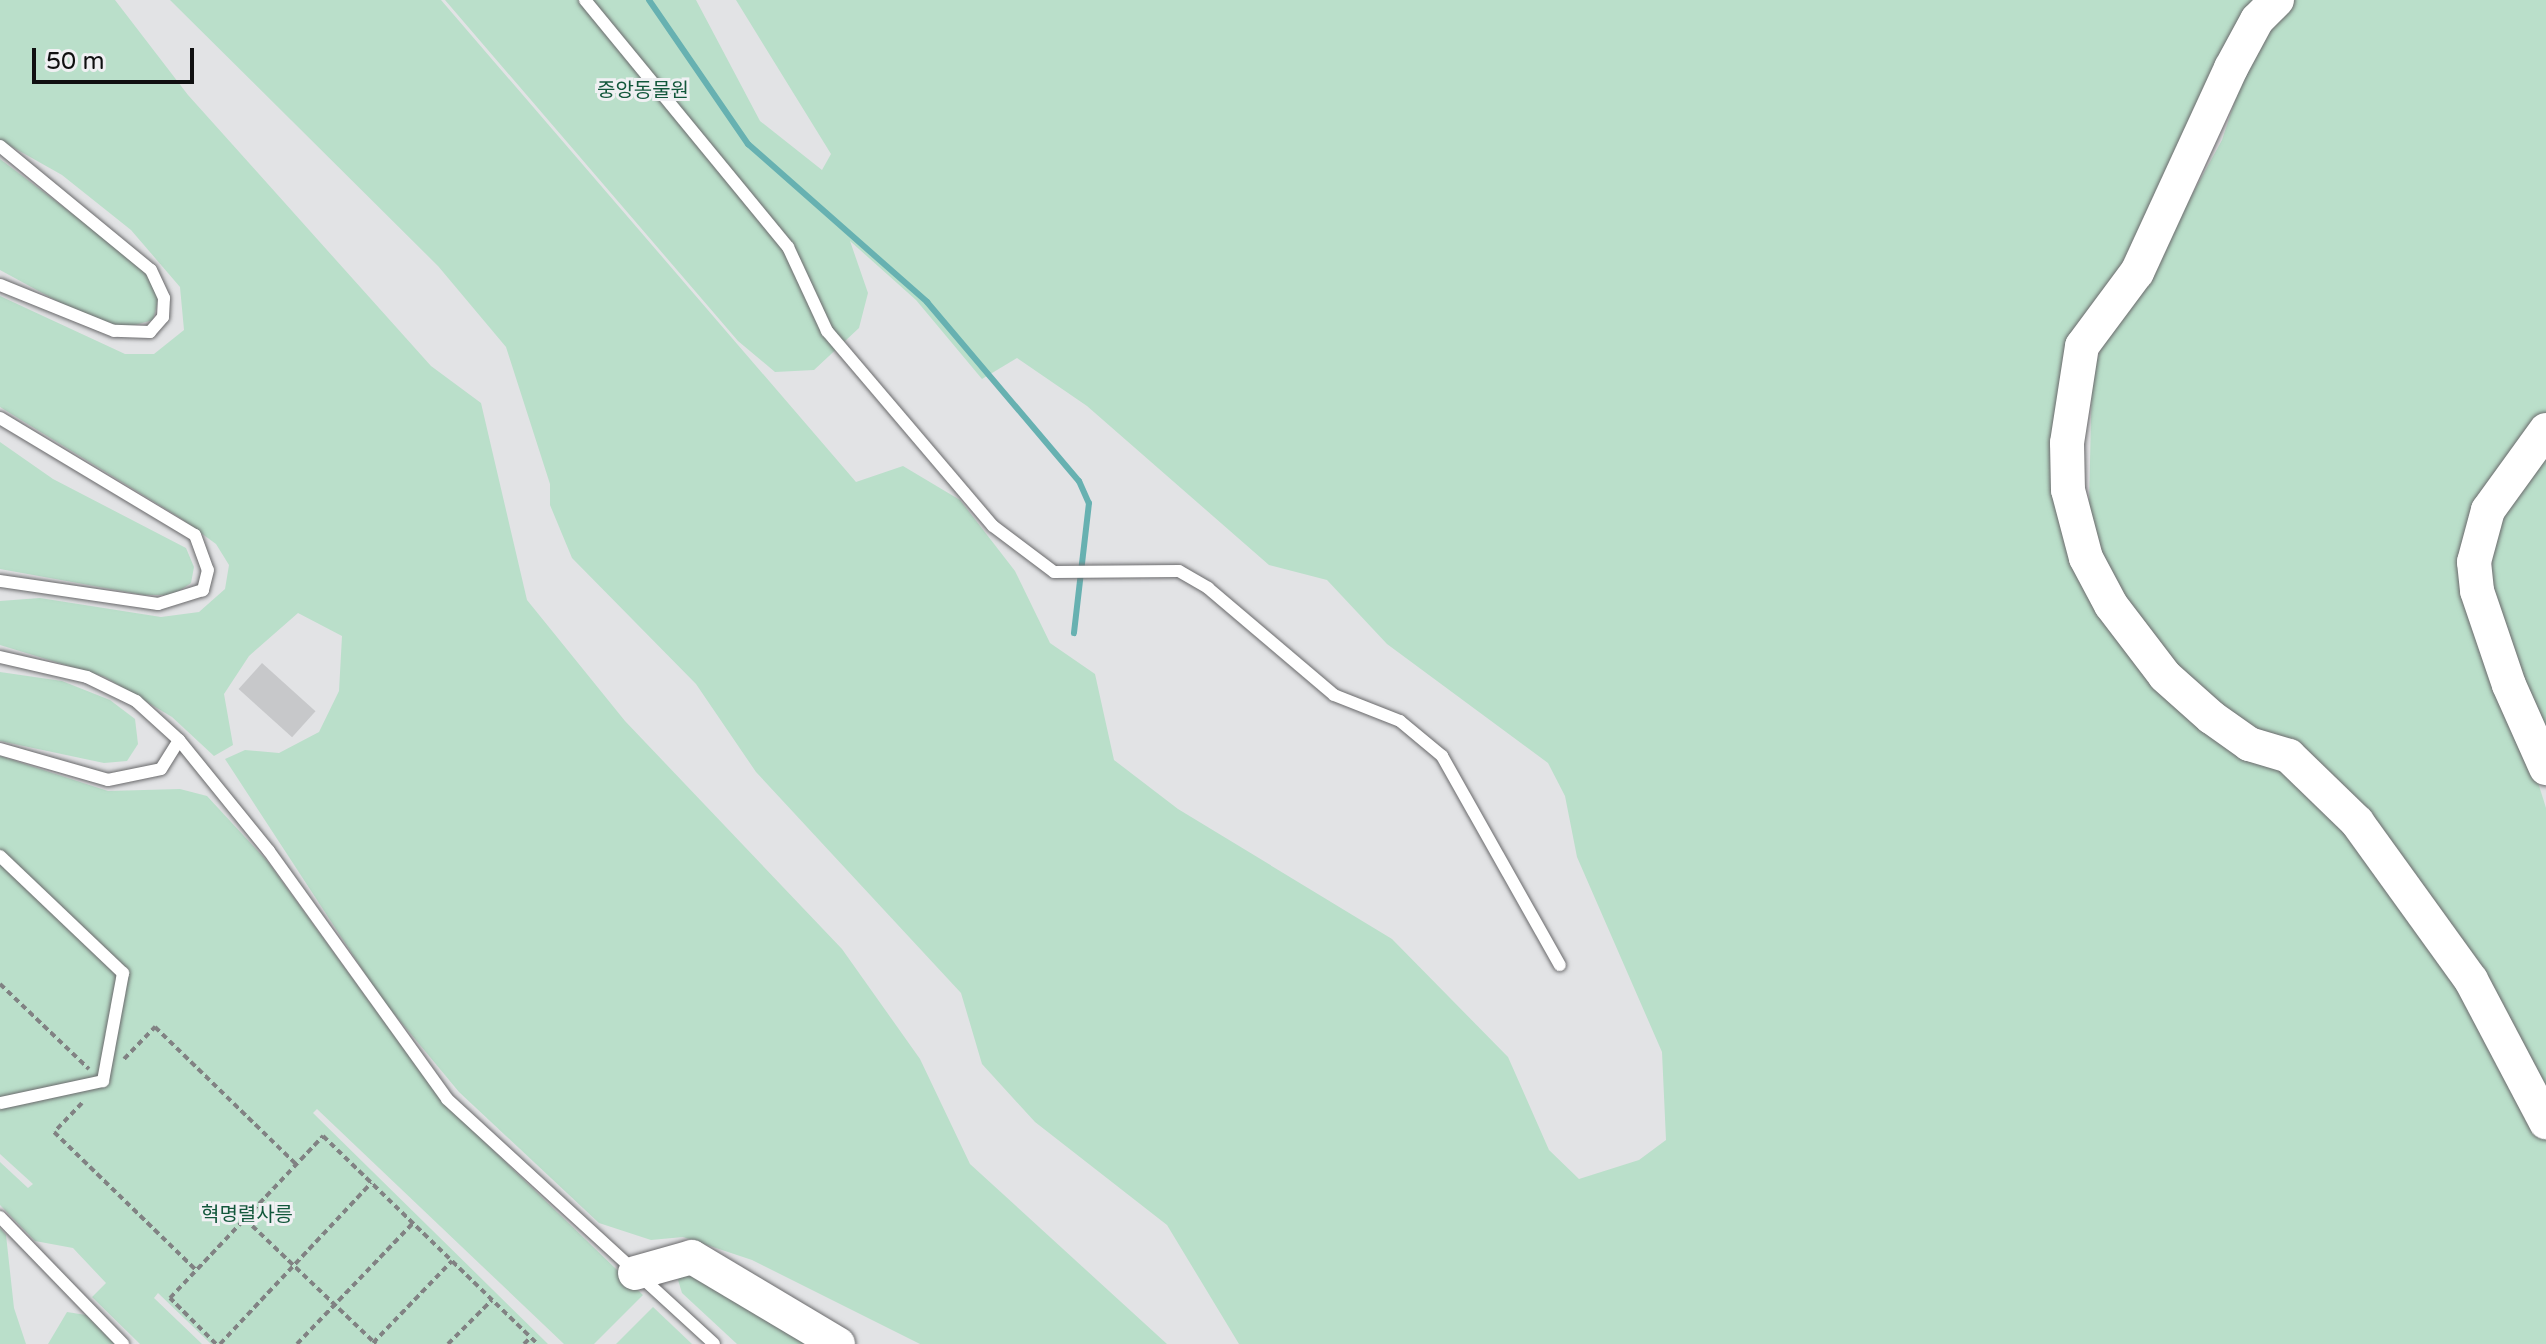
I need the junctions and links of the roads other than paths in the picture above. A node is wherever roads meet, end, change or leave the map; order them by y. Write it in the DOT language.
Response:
graph roads {
  1 [pos="585,0"];
  2 [pos="2277,0"];
  3 [pos="0,146"];
  4 [pos="0,285"];
  5 [pos="0,418"];
  6 [pos="2546,430"];
  7 [pos="0,581"];
  8 [pos="0,657"];
  9 [pos="179,740"];
  10 [pos="0,749"];
  11 [pos="2546,768"];
  12 [pos="0,856"];
  13 [pos="1560,965"];
  14 [pos="0,1103"];
  15 [pos="2546,1122"];
  16 [pos="0,1217"];
  17 [pos="635,1273"];
  18 [pos="123,1344"];
  19 [pos="714,1344"];
  20 [pos="838,1344"];
  1 -- 13 [label="lane"];
  2 -- 15 [label="street"];
  3 -- 4 [label="lane"];
  5 -- 7 [label="lane"];
  6 -- 11 [label="street"];
  8 -- 9 [label="lane"];
  9 -- 10 [label="lane"];
  9 -- 17 [label="lane"];
  12 -- 14 [label="lane"];
  16 -- 18 [label="lane"];
  17 -- 19 [label="lane"];
  17 -- 20 [label="street"];
}
